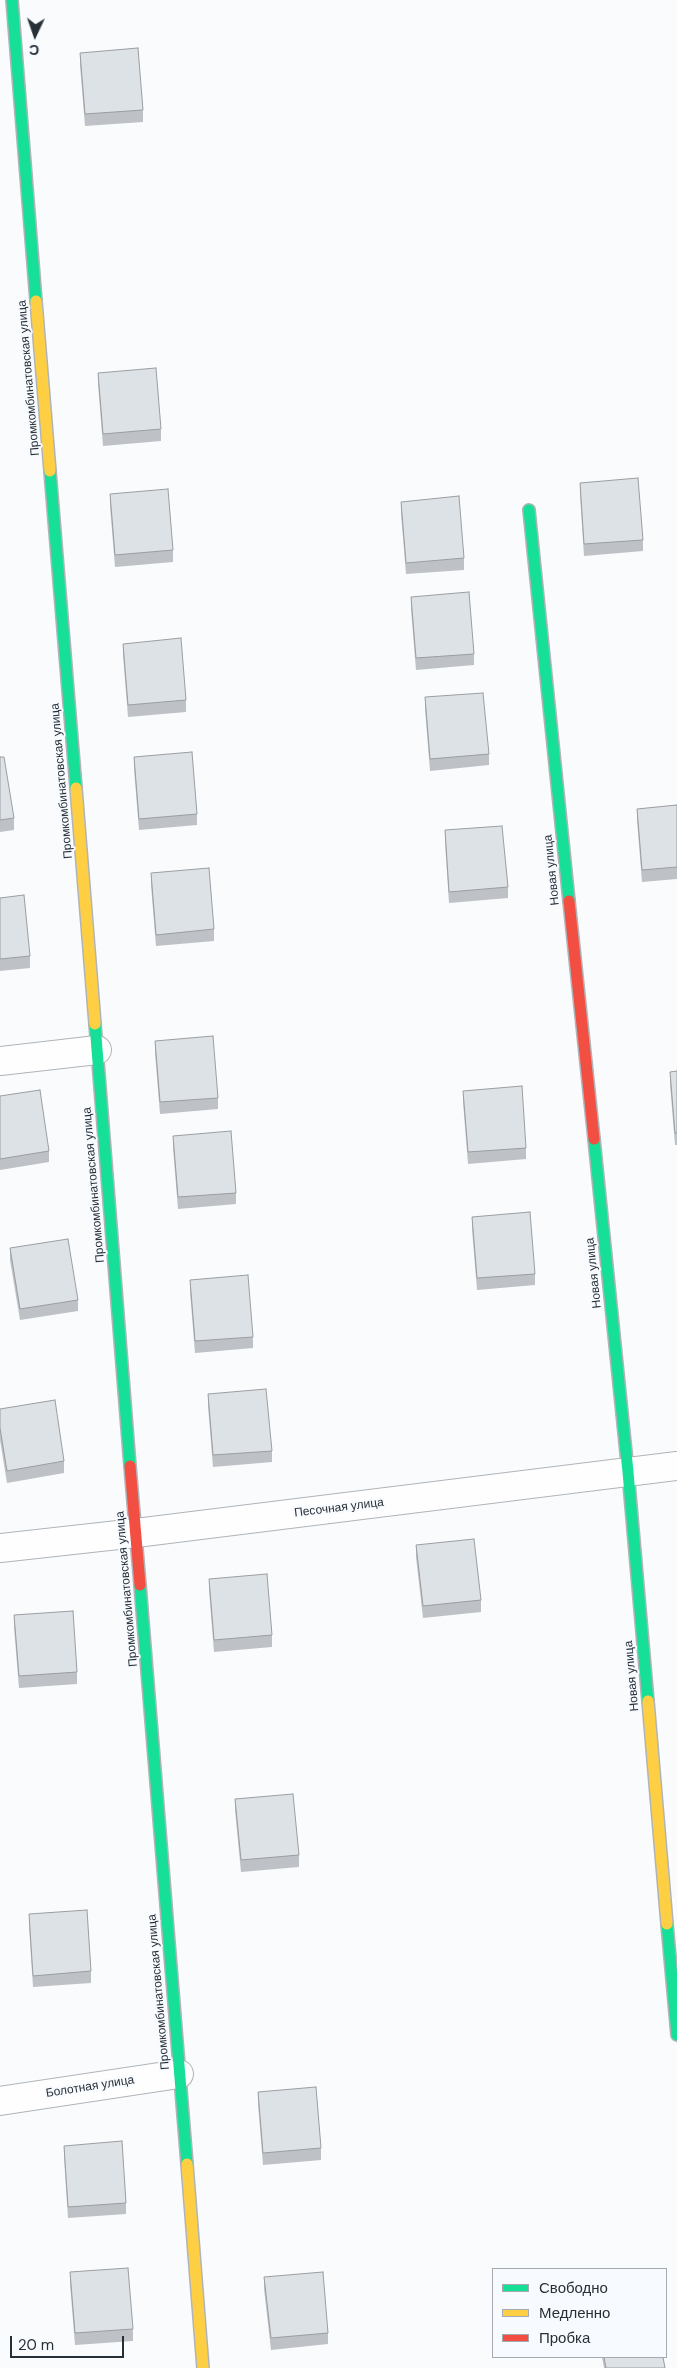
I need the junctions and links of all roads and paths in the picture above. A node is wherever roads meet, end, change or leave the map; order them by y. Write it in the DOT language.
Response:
graph roads {
  1 [pos="12,0"];
  2 [pos="529,510"];
  3 [pos="97,1050"];
  4 [pos="0,1061"];
  5 [pos="677,1466"];
  6 [pos="628,1472"];
  7 [pos="136,1533"];
  8 [pos="0,1548"];
  9 [pos="677,2035"];
  10 [pos="179,2074"];
  11 [pos="0,2101"];
  12 [pos="203,2368"];
  1 -- 3 [label="street, Промкомбинатовская улица"];
  2 -- 6 [label="street, Новая улица"];
  3 -- 4 [label="street"];
  3 -- 7 [label="street, Промкомбинатовская улица"];
  5 -- 6 [label="street, Песочная улица"];
  6 -- 7 [label="street, Песочная улица"];
  6 -- 9 [label="street, Новая улица"];
  7 -- 8 [label="street, Песочная улица"];
  7 -- 10 [label="street, Промкомбинатовская улица"];
  10 -- 11 [label="street, Болотная улица"];
  10 -- 12 [label="street, Промкомбинатовская улица"];
}
